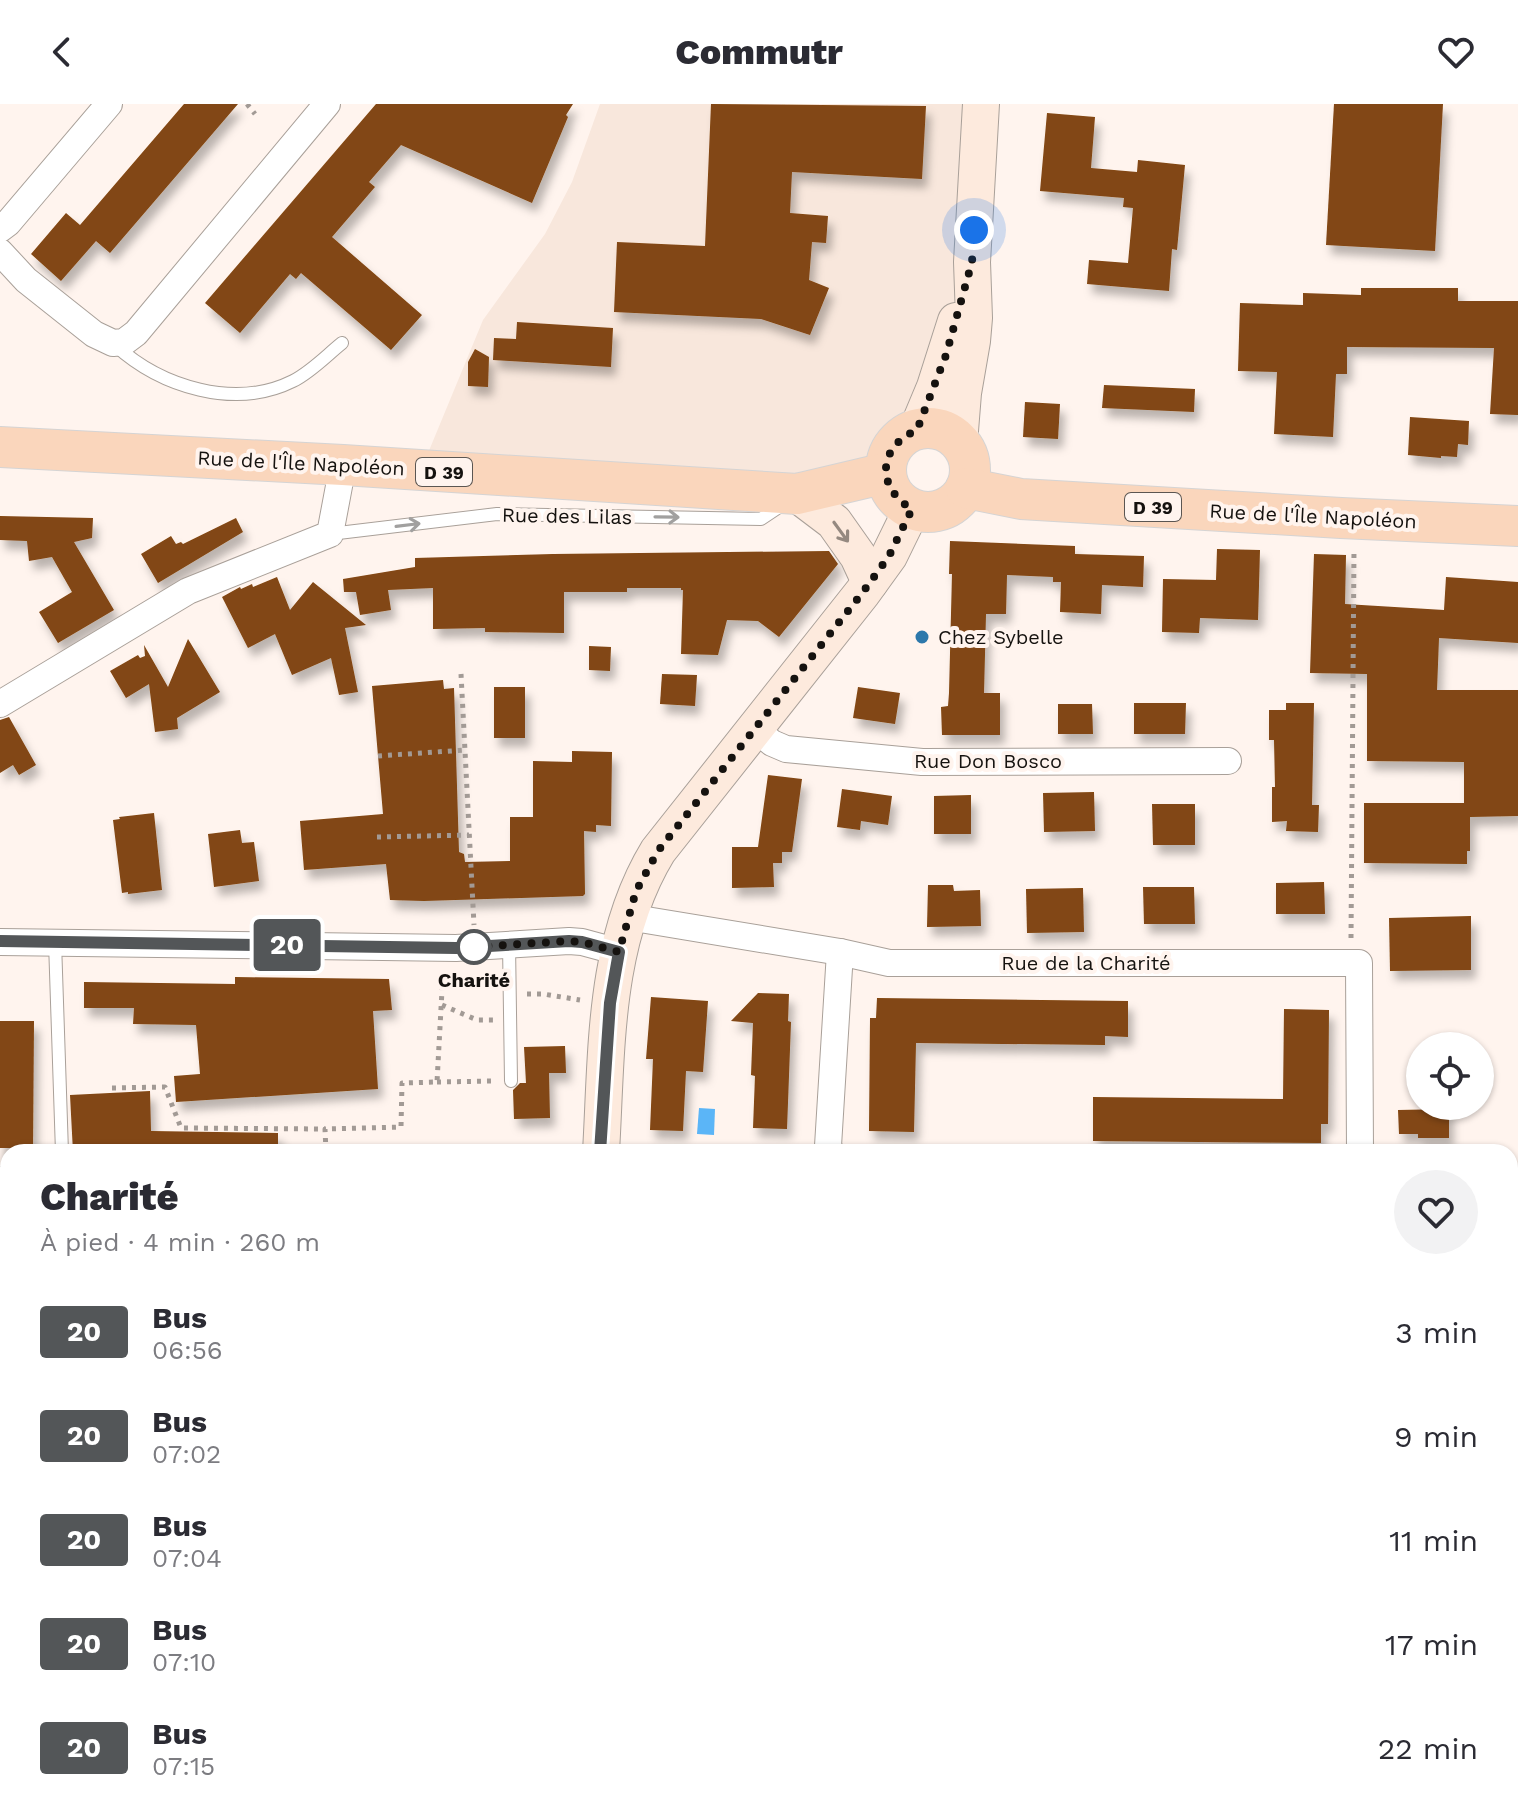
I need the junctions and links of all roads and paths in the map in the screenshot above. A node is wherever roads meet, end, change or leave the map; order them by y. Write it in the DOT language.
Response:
graph roads {
  1 [pos="109,104"];
  2 [pos="247,104"];
  3 [pos="327,104"];
  4 [pos="981,104"];
  5 [pos="255,114"];
  6 [pos="0,229"];
  7 [pos="0,252"];
  8 [pos="972,262"];
  9 [pos="113,343"];
  10 [pos="342,343"];
  11 [pos="917,430"];
  12 [pos="959,443"];
  13 [pos="0,447"];
  14 [pos="343,465"];
  15 [pos="886,473"];
  16 [pos="966,488"];
  17 [pos="797,494"];
  18 [pos="912,509"];
  19 [pos="1354,519"];
  20 [pos="1518,526"];
  21 [pos="330,534"];
  22 [pos="870,582"];
  23 [pos="461,674"];
  24 [pos="0,704"];
  25 [pos="755,729"];
  26 [pos="465,750"];
  27 [pos="378,756"];
  28 [pos="1228,761"];
  29 [pos="469,835"];
  30 [pos="377,837"];
  31 [pos="628,917"];
  32 [pos="0,942"];
  33 [pos="55,942"];
  34 [pos="509,944"];
  35 [pos="445,947"];
  36 [pos="475,947"];
  37 [pos="619,952"];
  38 [pos="840,952"];
  39 [pos="1351,963"];
  40 [pos="510,994"];
  41 [pos="593,1002"];
  42 [pos="442,1005"];
  43 [pos="510,1020"];
  44 [pos="511,1081"];
  45 [pos="437,1082"];
  46 [pos="112,1088"];
  47 [pos="325,1129"];
  48 [pos="62,1144"];
  49 [pos="326,1144"];
  50 [pos="601,1144"];
  51 [pos="828,1144"];
  52 [pos="1360,1144"];
  1 -- 6 [label="street"];
  2 -- 5 [label="path"];
  3 -- 9 [label="street"];
  4 -- 8 [label="main road"];
  7 -- 9 [label="street"];
  8 -- 11 [label="main road"];
  8 -- 12 [label="main road"];
  9 -- 10 [label="lane"];
  11 -- 12 [label="main road"];
  11 -- 15 [label="main road"];
  12 -- 16 [label="main road"];
  13 -- 14 [label="main road, Rue de l'Île Napoléon / D 39"];
  14 -- 17 [label="main road, Rue de l'Île Napoléon / D 39"];
  14 -- 21 [label="street"];
  15 -- 17 [label="main road, Rue de l'Île Napoléon / D 39"];
  15 -- 18 [label="main road"];
  16 -- 18 [label="main road"];
  16 -- 19 [label="main road, Rue de l'Île Napoléon / D 39"];
  21 -- 17 [label="lane, Rue des Lilas, one-way"];
  17 -- 22 [label="main road, one-way"];
  18 -- 22 [label="main road"];
  19 -- 20 [label="main road, Rue de l'Île Napoléon / D 39"];
  19 -- 39 [label="path"];
  21 -- 24 [label="street, Rue des Lilas"];
  22 -- 25 [label="main road"];
  23 -- 26 [label="path"];
  25 -- 28 [label="street, Rue Don Bosco"];
  25 -- 31 [label="main road"];
  26 -- 27 [label="path"];
  26 -- 29 [label="path"];
  29 -- 30 [label="path"];
  29 -- 36 [label="path"];
  31 -- 37 [label="main road"];
  31 -- 38 [label="street, Rue de la Charité"];
  32 -- 33 [label="street"];
  33 -- 35 [label="street"];
  33 -- 48 [label="lane"];
  34 -- 36 [label="street"];
  34 -- 37 [label="street"];
  34 -- 40 [label="lane"];
  35 -- 36 [label="street"];
  35 -- 42 [label="path"];
  37 -- 50 [label="main road"];
  38 -- 39 [label="street, Rue de la Charité"];
  38 -- 51 [label="street"];
  39 -- 52 [label="street"];
  40 -- 41 [label="path"];
  40 -- 43 [label="lane"];
  42 -- 43 [label="path"];
  42 -- 45 [label="path"];
  43 -- 44 [label="lane"];
  44 -- 45 [label="path"];
  45 -- 47 [label="path"];
  46 -- 47 [label="path"];
  47 -- 49 [label="path"];
}
